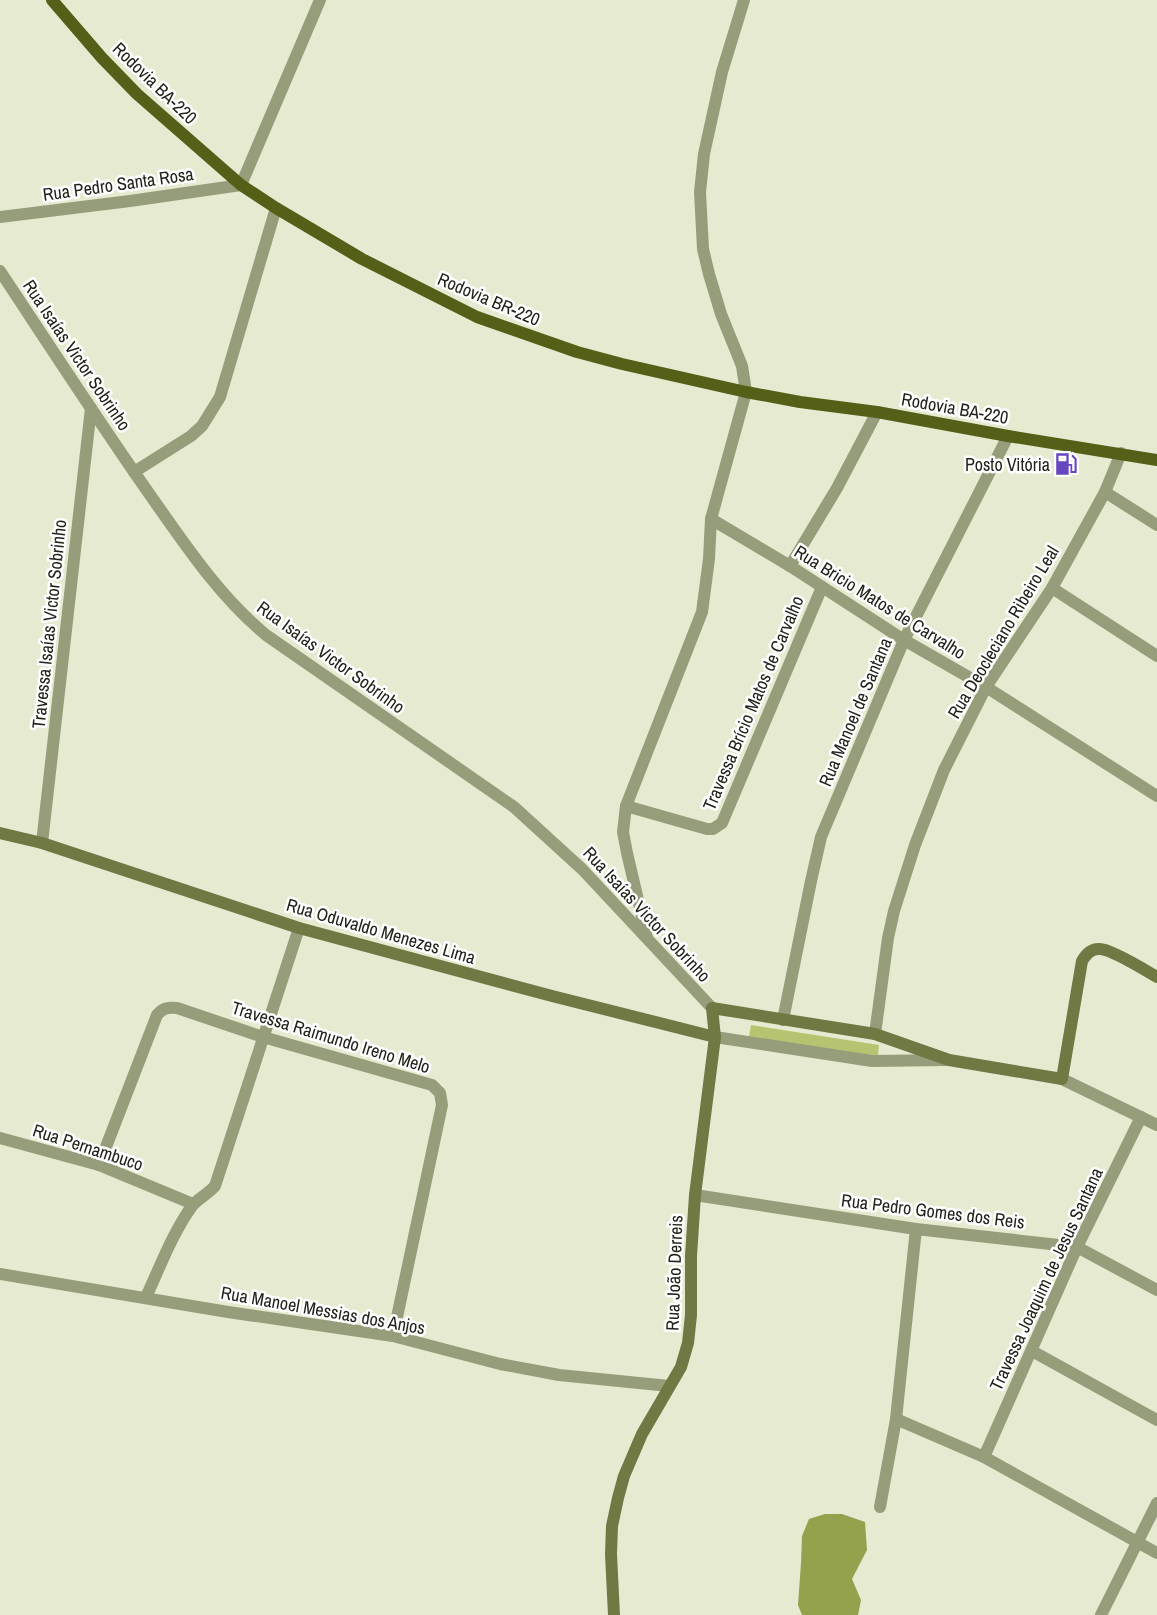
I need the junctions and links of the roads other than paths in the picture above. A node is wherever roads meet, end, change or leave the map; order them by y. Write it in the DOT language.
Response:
graph roads {
  1 [pos="52,0"];
  2 [pos="320,0"];
  3 [pos="744,0"];
  4 [pos="241,185"];
  5 [pos="276,208"];
  6 [pos="0,217"];
  7 [pos="0,271"];
  8 [pos="746,392"];
  9 [pos="90,408"];
  10 [pos="877,412"];
  11 [pos="1008,436"];
  12 [pos="1121,453"];
  13 [pos="1157,460"];
  14 [pos="134,472"];
  15 [pos="1105,492"];
  16 [pos="711,519"];
  17 [pos="1157,524"];
  18 [pos="790,566"];
  19 [pos="822,587"];
  20 [pos="1052,588"];
  21 [pos="904,640"];
  22 [pos="1157,656"];
  23 [pos="986,688"];
  24 [pos="1157,796"];
  25 [pos="626,806"];
  26 [pos="0,833"];
  27 [pos="42,843"];
  28 [pos="299,928"];
  29 [pos="648,939"];
  30 [pos="1157,977"];
  31 [pos="712,1008"];
  32 [pos="783,1020"];
  33 [pos="874,1034"];
  34 [pos="263,1037"];
  35 [pos="716,1037"];
  36 [pos="949,1060"];
  37 [pos="1062,1079"];
  38 [pos="1141,1117"];
  39 [pos="1157,1125"];
  40 [pos="0,1138"];
  41 [pos="99,1165"];
  42 [pos="695,1195"];
  43 [pos="193,1204"];
  44 [pos="916,1229"];
  45 [pos="1077,1247"];
  46 [pos="0,1274"];
  47 [pos="1157,1290"];
  48 [pos="146,1297"];
  49 [pos="393,1336"];
  50 [pos="1032,1351"];
  51 [pos="669,1386"];
  52 [pos="896,1419"];
  53 [pos="1157,1420"];
  54 [pos="984,1457"];
  55 [pos="1157,1503"];
  56 [pos="880,1506"];
  57 [pos="1137,1541"];
  58 [pos="1157,1553"];
  59 [pos="614,1615"];
  60 [pos="1101,1615"];
  1 -- 4 [label="main road, Rodovia BA-220"];
  2 -- 4 [label="street"];
  3 -- 8 [label="street"];
  4 -- 5 [label="main road, Rodovia BR-220"];
  4 -- 6 [label="street, Rua Pedro Santa Rosa"];
  5 -- 8 [label="main road, Rodovia BR-220"];
  5 -- 14 [label="street"];
  7 -- 9 [label="street, Rua Isaías Victor Sobrinho"];
  8 -- 10 [label="main road, Rodovia BA-220"];
  8 -- 16 [label="street"];
  9 -- 14 [label="street, Rua Isaías Victor Sobrinho"];
  9 -- 27 [label="street, Travessa Isaías Victor Sobrinho"];
  10 -- 11 [label="main road, Rodovia BA-220"];
  10 -- 18 [label="street"];
  11 -- 12 [label="main road, Rodovia BA-220"];
  11 -- 21 [label="street, Rua Manoel de Santana"];
  12 -- 13 [label="main road, Rodovia BA-220"];
  12 -- 15 [label="street, Rua Deocleciano Ribeiro Leal"];
  14 -- 29 [label="street, Rua Isaías Victor Sobrinho"];
  15 -- 17 [label="street"];
  15 -- 20 [label="street, Rua Deocleciano Ribeiro Leal"];
  16 -- 18 [label="street, Rua Bricio Matos de Carvalho"];
  16 -- 25 [label="street"];
  18 -- 19 [label="street, Rua Bricio Matos de Carvalho"];
  19 -- 21 [label="street, Rua Bricio Matos de Carvalho"];
  19 -- 25 [label="street, Travessa Brício Matos de Carvalho"];
  20 -- 22 [label="street"];
  20 -- 23 [label="street, Rua Deocleciano Ribeiro Leal"];
  21 -- 23 [label="street, Rua Bricio Matos de Carvalho"];
  21 -- 32 [label="street, Rua Manoel de Santana"];
  23 -- 24 [label="street, Rua Bricio Matos de Carvalho"];
  23 -- 33 [label="street, Rua Deocleciano Ribeiro Leal"];
  25 -- 29 [label="street"];
  26 -- 27 [label="street, Rua Oduvaldo Menezes Lima"];
  27 -- 28 [label="street, Rua Oduvaldo Menezes Lima"];
  28 -- 34 [label="street"];
  28 -- 35 [label="street, Rua Oduvaldo Menezes Lima"];
  29 -- 31 [label="street, Rua Isaías Victor Sobrinho"];
  30 -- 37 [label="street"];
  31 -- 32 [label="street"];
  31 -- 35 [label="street, Rua João Derreis"];
  32 -- 33 [label="street"];
  33 -- 36 [label="street"];
  34 -- 41 [label="street, Travessa Raimundo Ireno Melo"];
  34 -- 43 [label="street"];
  34 -- 49 [label="street, Travessa Raimundo Ireno Melo"];
  35 -- 36 [label="street"];
  35 -- 42 [label="street, Rua João Derreis"];
  36 -- 37 [label="street"];
  37 -- 38 [label="street"];
  38 -- 39 [label="street"];
  38 -- 45 [label="street, Travessa Joaquim de Jesus Santana"];
  40 -- 41 [label="street, Rua Pernambuco"];
  41 -- 43 [label="street, Rua Pernambuco"];
  42 -- 44 [label="street, Rua Pedro Gomes dos Reis"];
  42 -- 51 [label="street, Rua João Derreis"];
  43 -- 48 [label="street"];
  44 -- 45 [label="street, Rua Pedro Gomes dos Reis"];
  44 -- 52 [label="street"];
  45 -- 47 [label="street, Rua Pedro Gomes dos Reis"];
  45 -- 50 [label="street, Travessa Joaquim de Jesus Santana"];
  46 -- 48 [label="street, Rua Manoel Messias dos Anjos"];
  48 -- 49 [label="street, Rua Manoel Messias dos Anjos"];
  49 -- 51 [label="street, Rua Manoel Messias dos Anjos"];
  50 -- 53 [label="street"];
  50 -- 54 [label="street, Travessa Joaquim de Jesus Santana"];
  51 -- 59 [label="street, Rua João Derreis"];
  52 -- 54 [label="street"];
  52 -- 56 [label="street"];
  54 -- 57 [label="street"];
  55 -- 57 [label="street"];
  57 -- 58 [label="street"];
  57 -- 60 [label="street"];
}
